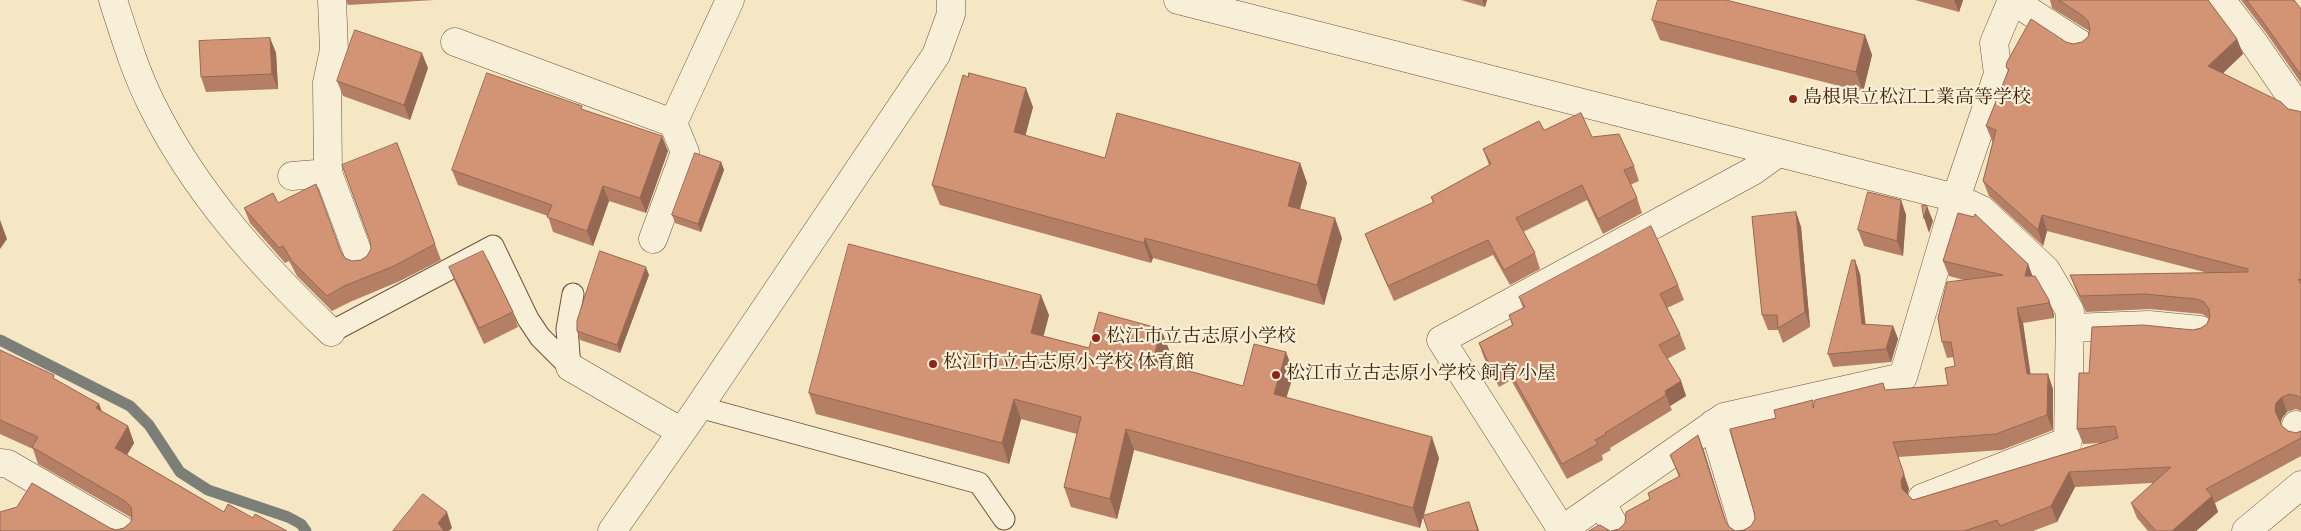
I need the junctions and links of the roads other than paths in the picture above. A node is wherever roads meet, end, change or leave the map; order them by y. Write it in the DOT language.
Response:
graph roads {
  1 [pos="113,0"];
  2 [pos="332,0"];
  3 [pos="730,0"];
  4 [pos="951,0"];
  5 [pos="1178,0"];
  6 [pos="2221,0"];
  7 [pos="455,42"];
  8 [pos="2080,44"];
  9 [pos="2301,110"];
  10 [pos="674,123"];
  11 [pos="1778,153"];
  12 [pos="328,173"];
  13 [pos="292,176"];
  14 [pos="1956,198"];
  15 [pos="653,239"];
  16 [pos="361,261"];
  17 [pos="573,294"];
  18 [pos="2071,328"];
  19 [pos="2200,330"];
  20 [pos="331,332"];
  21 [pos="570,367"];
  22 [pos="699,406"];
  23 [pos="1713,424"];
  24 [pos="680,431"];
  25 [pos="0,463"];
  26 [pos="2301,486"];
  27 [pos="1922,498"];
  28 [pos="1602,503"];
  29 [pos="1004,519"];
  30 [pos="123,531"];
  31 [pos="612,531"];
  32 [pos="1617,531"];
  33 [pos="1745,531"];
  34 [pos="2246,531"];
  1 -- 20 [label="street"];
  2 -- 12 [label="street"];
  3 -- 10 [label="street"];
  4 -- 22 [label="street"];
  5 -- 11 [label="street"];
  6 -- 9 [label="street"];
  7 -- 10 [label="street"];
  8 -- 14 [label="street"];
  10 -- 15 [label="street"];
  11 -- 14 [label="street"];
  11 -- 28 [label="street"];
  12 -- 13 [label="street"];
  12 -- 16 [label="street"];
  14 -- 18 [label="street"];
  14 -- 23 [label="street"];
  17 -- 21 [label="lane"];
  18 -- 19 [label="street"];
  18 -- 27 [label="street"];
  20 -- 21 [label="lane"];
  21 -- 24 [label="street"];
  22 -- 24 [label="street"];
  22 -- 29 [label="lane"];
  23 -- 28 [label="street"];
  23 -- 33 [label="street"];
  24 -- 31 [label="street"];
  25 -- 30 [label="street"];
  26 -- 34 [label="street"];
  28 -- 32 [label="street"];
}
